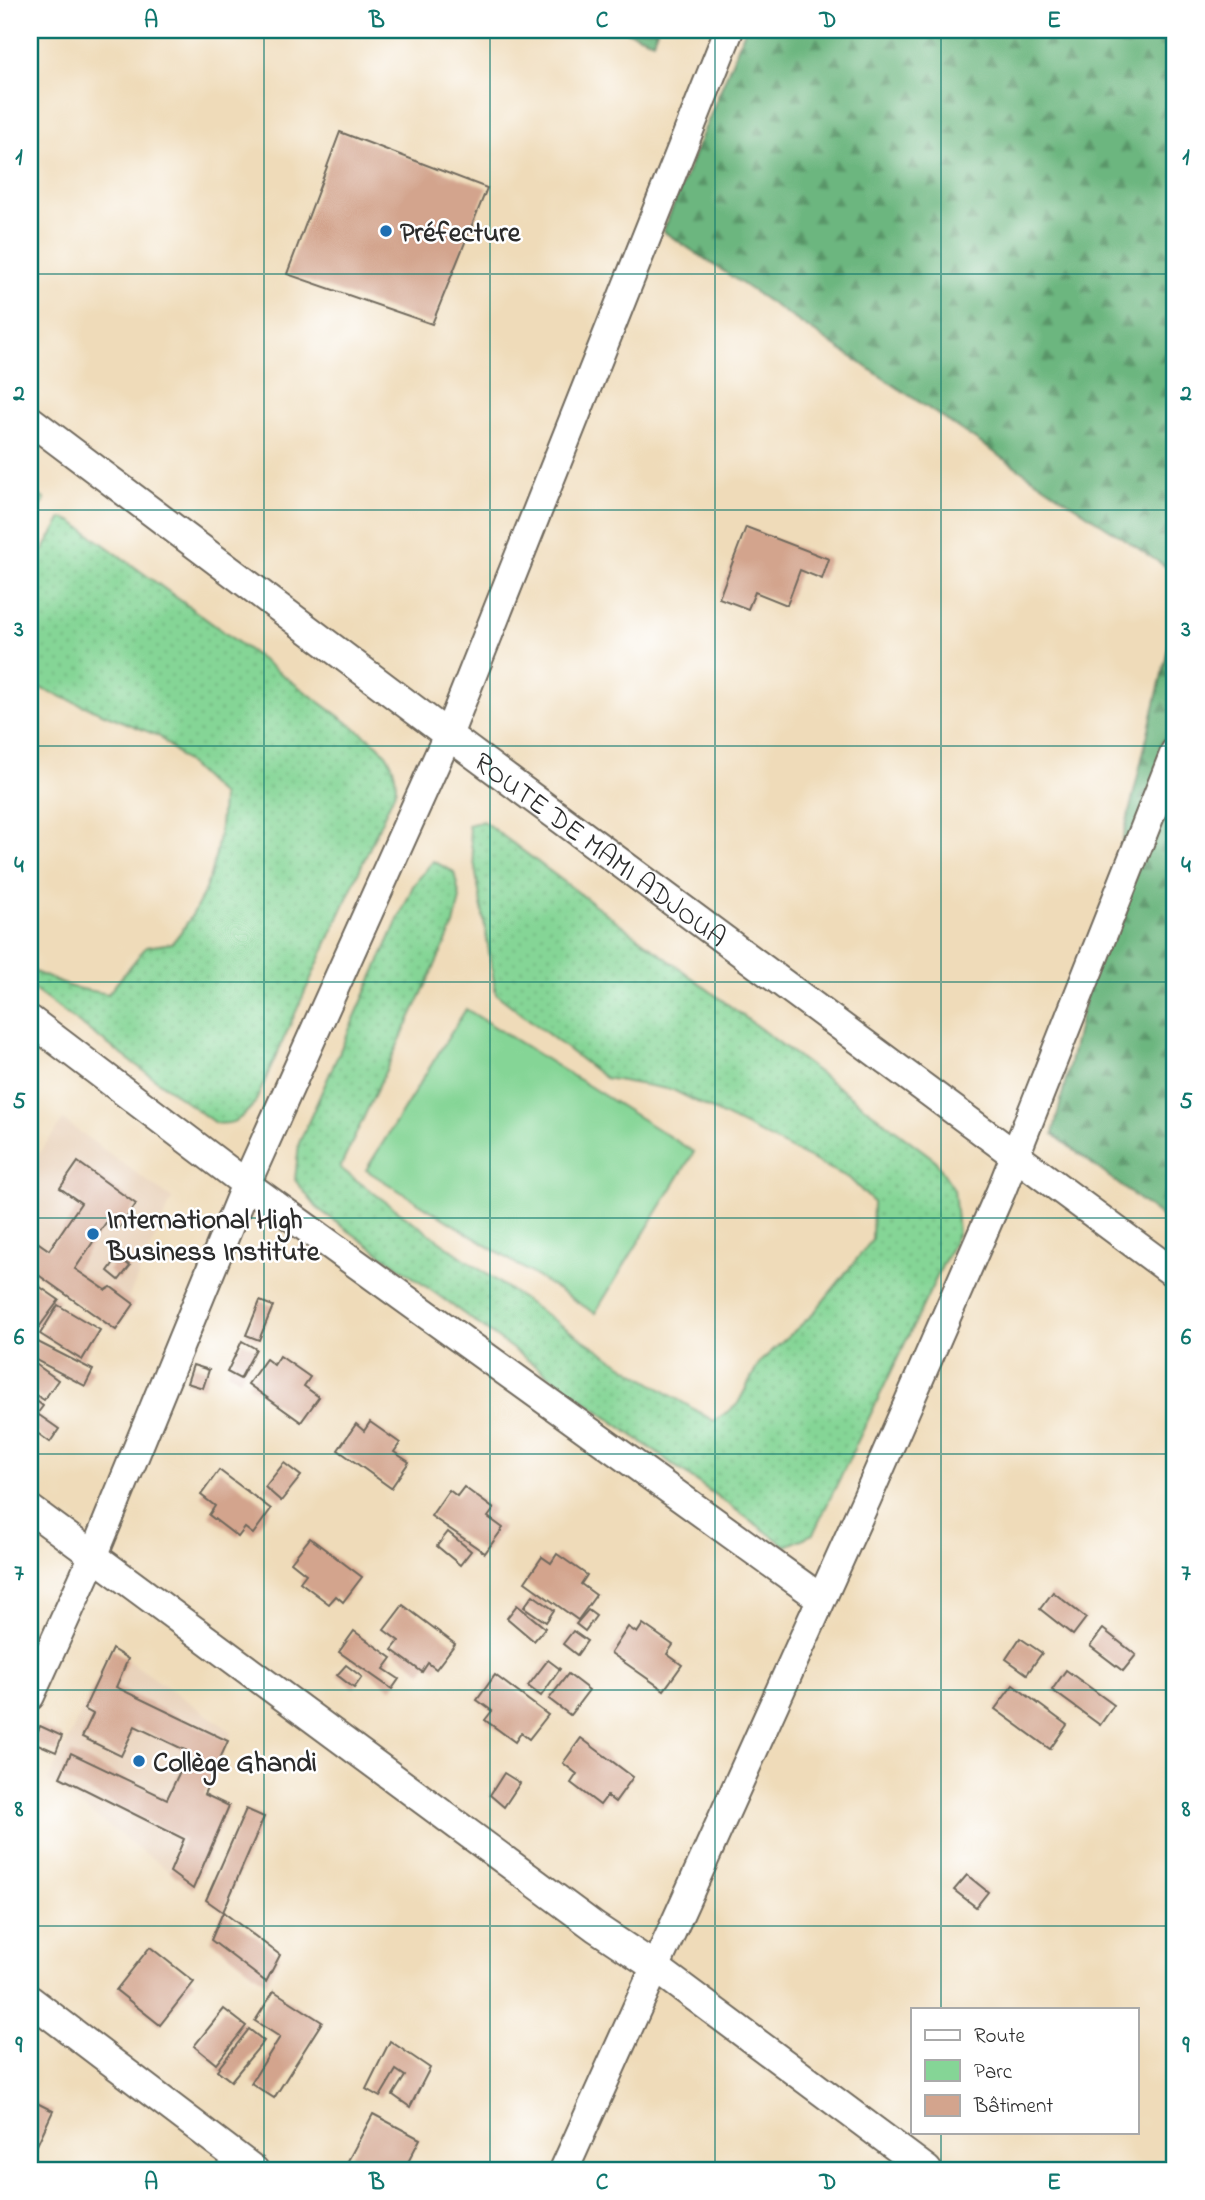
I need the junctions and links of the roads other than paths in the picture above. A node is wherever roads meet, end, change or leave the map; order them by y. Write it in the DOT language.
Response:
graph roads {
  1 [pos="729,30"];
  2 [pos="30,420"];
  3 [pos="447,734"];
  4 [pos="1175,752"];
  5 [pos="30,1020"];
  6 [pos="1016,1156"];
  7 [pos="246,1184"];
  8 [pos="1175,1274"];
  9 [pos="30,1509"];
  10 [pos="93,1557"];
  11 [pos="820,1598"];
  12 [pos="30,1696"];
  13 [pos="655,1967"];
  14 [pos="30,2000"];
  15 [pos="254,2170"];
  16 [pos="564,2170"];
  17 [pos="927,2170"];
  1 -- 3 [label="street"];
  2 -- 3 [label="street, ROUTE DE MAMI ADJOUA"];
  3 -- 6 [label="street, ROUTE DE MAMI ADJOUA"];
  3 -- 7 [label="street"];
  4 -- 6 [label="street"];
  5 -- 7 [label="street"];
  6 -- 8 [label="street, ROUTE DE MAMI ADJOUA"];
  6 -- 11 [label="street"];
  7 -- 10 [label="street"];
  7 -- 11 [label="street"];
  9 -- 10 [label="street"];
  10 -- 12 [label="street"];
  10 -- 13 [label="street"];
  11 -- 13 [label="street"];
  13 -- 16 [label="street"];
  13 -- 17 [label="street"];
  14 -- 15 [label="street"];
}
